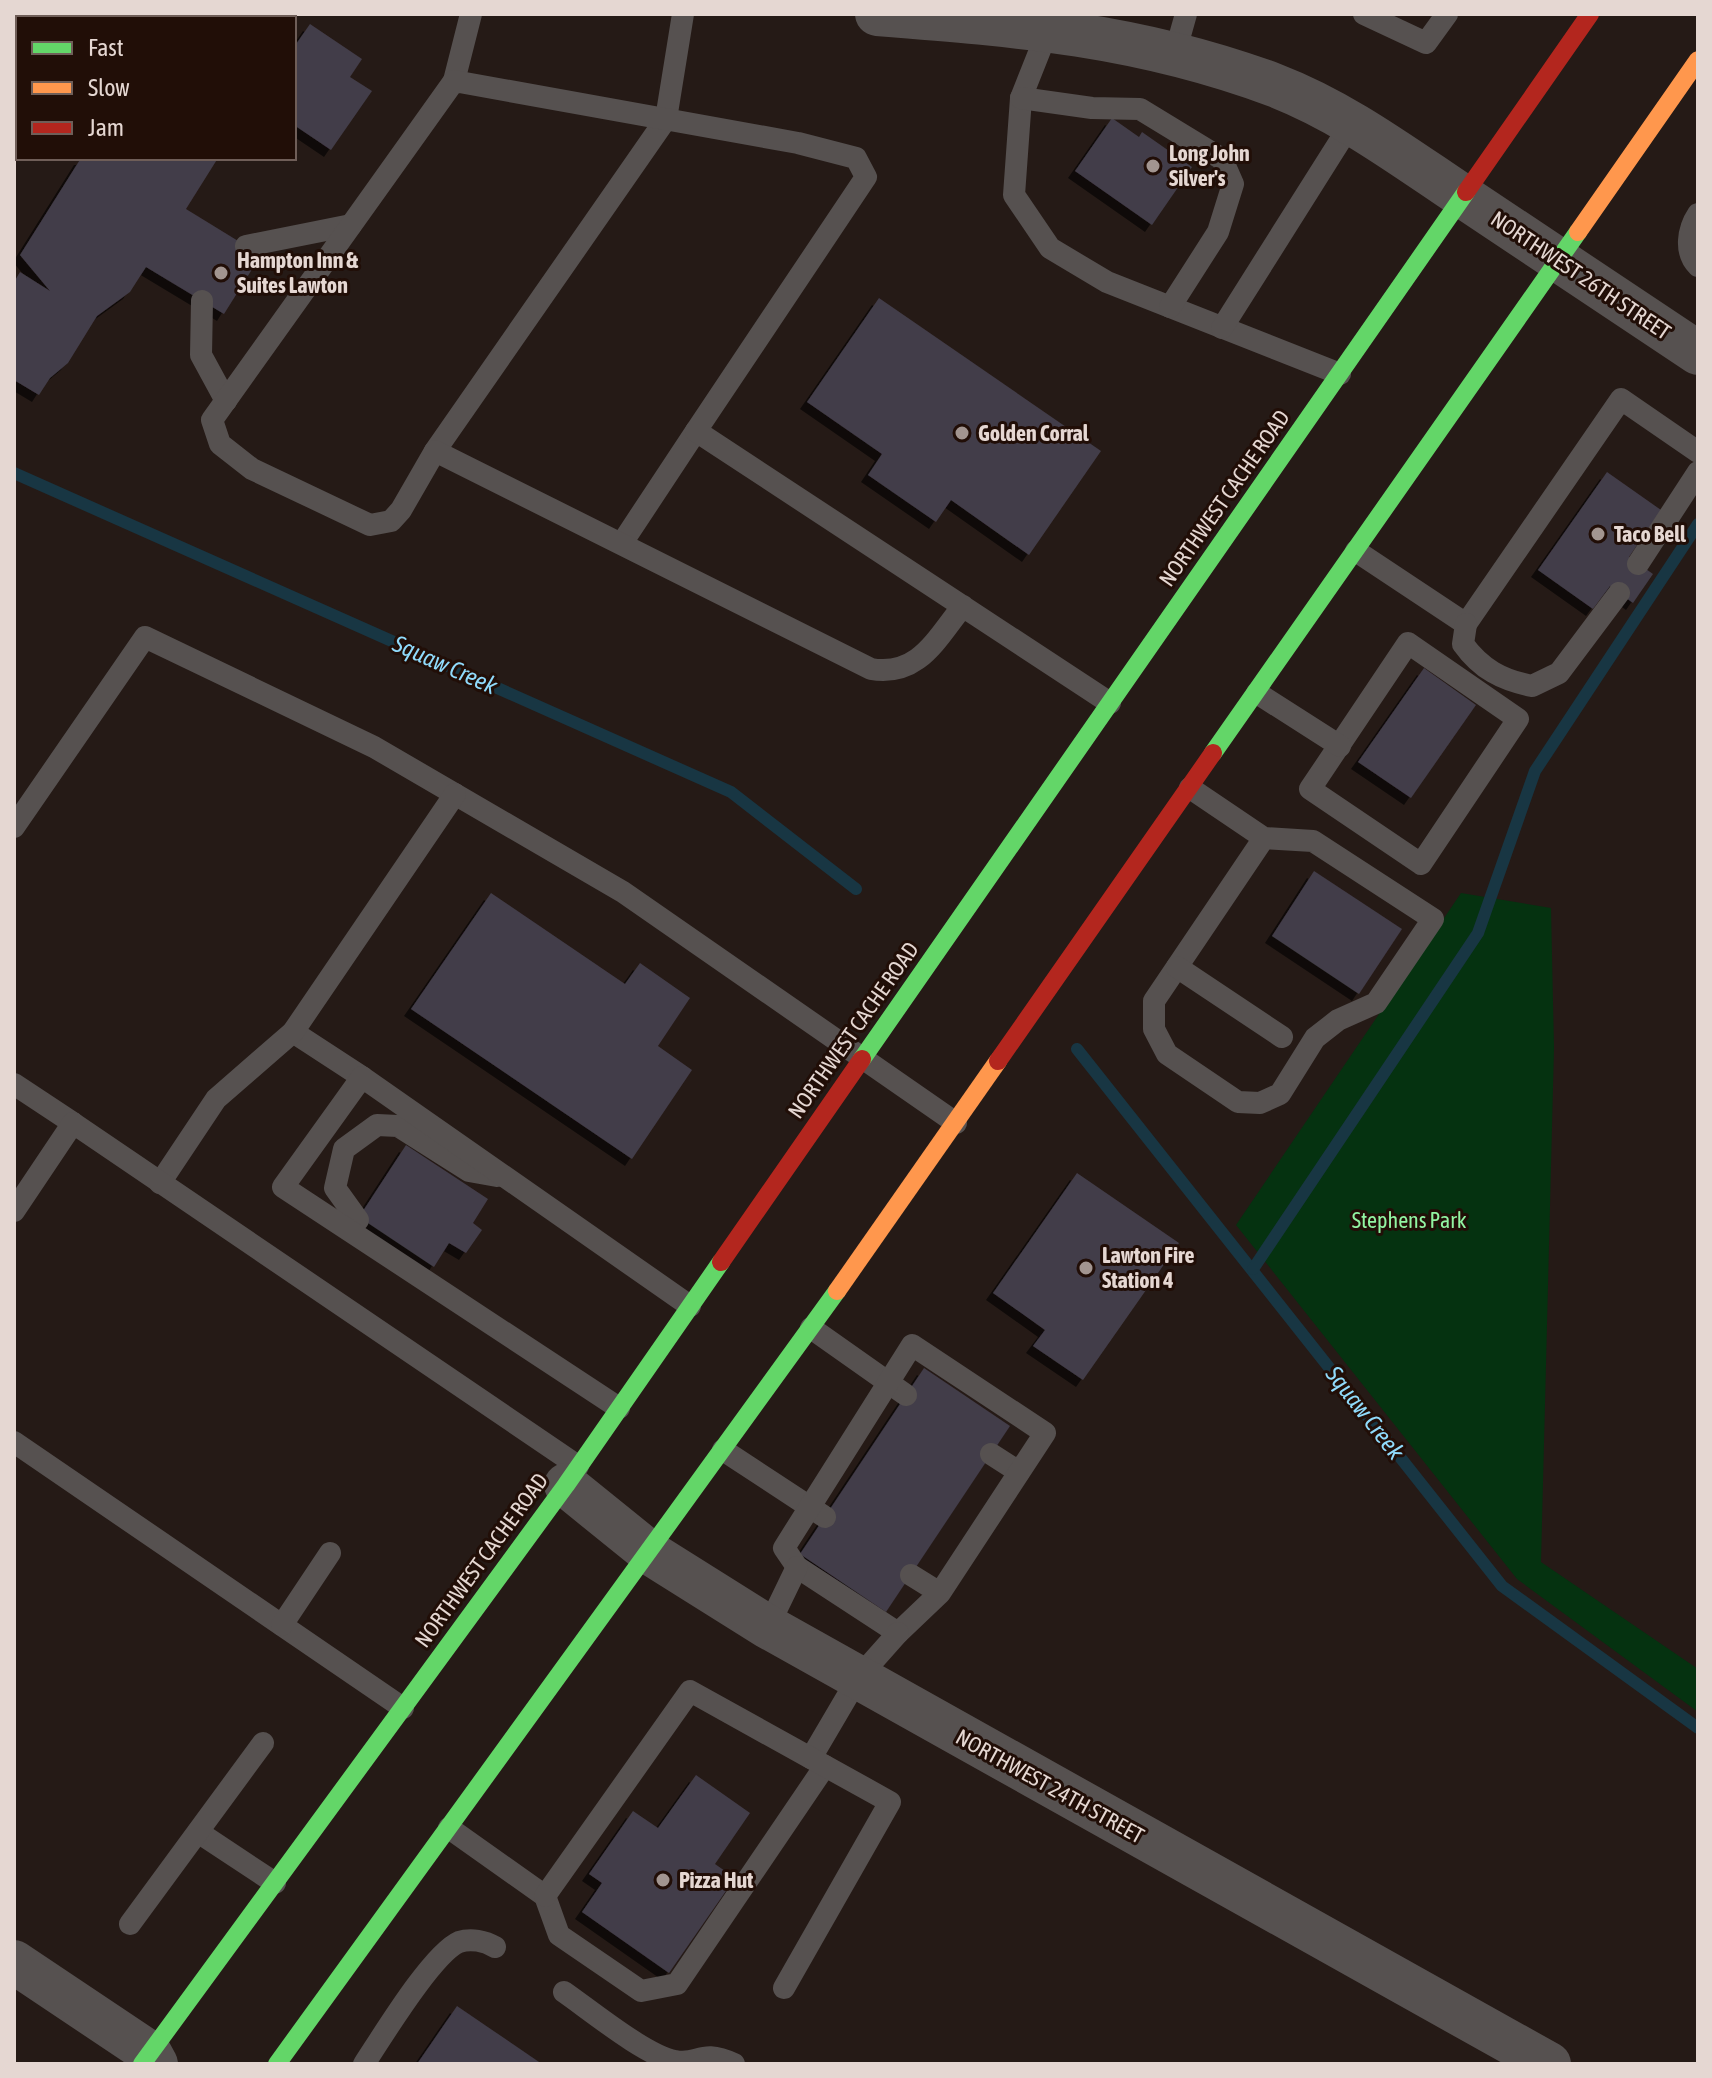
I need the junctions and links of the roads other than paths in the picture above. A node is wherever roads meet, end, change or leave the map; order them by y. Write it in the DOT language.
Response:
graph roads {
  1 [pos="471,14"];
  2 [pos="683,14"];
  3 [pos="877,14"];
  4 [pos="1364,14"];
  5 [pos="1447,14"];
  6 [pos="1590,14"];
  7 [pos="1048,30"];
  8 [pos="1180,34"];
  9 [pos="1698,60"];
  10 [pos="454,81"];
  11 [pos="1021,98"];
  12 [pos="666,119"];
  13 [pos="1352,122"];
  14 [pos="1464,197"];
  15 [pos="1698,214"];
  16 [pos="351,225"];
  17 [pos="246,246"];
  18 [pos="1560,260"];
  19 [pos="1698,266"];
  20 [pos="202,301"];
  21 [pos="1170,307"];
  22 [pos="1222,328"];
  23 [pos="1698,353"];
  24 [pos="1340,374"];
  25 [pos="226,401"];
  26 [pos="696,431"];
  27 [pos="435,451"];
  28 [pos="1698,452"];
  29 [pos="1698,472"];
  30 [pos="622,543"];
  31 [pos="1356,551"];
  32 [pos="1638,564"];
  33 [pos="1619,593"];
  34 [pos="963,606"];
  35 [pos="1466,624"];
  36 [pos="1257,693"];
  37 [pos="1110,703"];
  38 [pos="1340,746"];
  39 [pos="1190,788"];
  40 [pos="455,794"];
  41 [pos="14,827"];
  42 [pos="1264,838"];
  43 [pos="1177,967"];
  44 [pos="293,1032"];
  45 [pos="1282,1037"];
  46 [pos="864,1057"];
  47 [pos="362,1077"];
  48 [pos="14,1084"];
  49 [pos="73,1123"];
  50 [pos="956,1123"];
  51 [pos="506,1178"];
  52 [pos="160,1183"];
  53 [pos="14,1211"];
  54 [pos="358,1220"];
  55 [pos="431,1268"];
  56 [pos="439,1290"];
  57 [pos="690,1306"];
  58 [pos="811,1328"];
  59 [pos="897,1389"];
  60 [pos="619,1408"];
  61 [pos="14,1442"];
  62 [pos="723,1450"];
  63 [pos="991,1454"];
  64 [pos="1019,1472"];
  65 [pos="572,1476"];
  66 [pos="816,1512"];
  67 [pos="330,1553"];
  68 [pos="650,1553"];
  69 [pos="797,1567"];
  70 [pos="911,1575"];
  71 [pos="940,1593"];
  72 [pos="282,1625"];
  73 [pos="768,1627"];
  74 [pos="898,1633"];
  75 [pos="858,1678"];
  76 [pos="403,1708"];
  77 [pos="263,1743"];
  78 [pos="818,1762"];
  79 [pos="449,1828"];
  80 [pos="198,1832"];
  81 [pos="275,1883"];
  82 [pos="545,1896"];
  83 [pos="130,1924"];
  84 [pos="495,1947"];
  85 [pos="14,1962"];
  86 [pos="784,1988"];
  87 [pos="564,1992"];
  88 [pos="149,2060"];
  89 [pos="277,2064"];
  90 [pos="364,2064"];
  91 [pos="734,2064"];
  92 [pos="1549,2064"];
  1 -- 10 [label="lane"];
  2 -- 12 [label="lane"];
  3 -- 7 [label="street, NORTHWEST 26TH STREET"];
  4 -- 5 [label="lane"];
  6 -- 14 [label="main road, NORTHWEST CACHE ROAD"];
  7 -- 8 [label="street, NORTHWEST 26TH STREET"];
  7 -- 11 [label="lane"];
  8 -- 13 [label="street, NORTHWEST 26TH STREET"];
  9 -- 18 [label="main road"];
  10 -- 12 [label="lane"];
  10 -- 16 [label="lane"];
  11 -- 21 [label="lane"];
  11 -- 21 [label="lane"];
  12 -- 26 [label="lane"];
  12 -- 27 [label="lane"];
  13 -- 14 [label="street, NORTHWEST 26TH STREET"];
  13 -- 22 [label="lane"];
  14 -- 18 [label="street, NORTHWEST 26TH STREET"];
  14 -- 24 [label="main road, NORTHWEST CACHE ROAD"];
  15 -- 19 [label="lane"];
  16 -- 17 [label="lane"];
  16 -- 25 [label="lane"];
  18 -- 23 [label="street, NORTHWEST 26TH STREET"];
  18 -- 31 [label="main road"];
  20 -- 25 [label="lane"];
  21 -- 22 [label="lane"];
  22 -- 24 [label="lane"];
  24 -- 37 [label="main road, NORTHWEST CACHE ROAD"];
  25 -- 27 [label="lane"];
  26 -- 30 [label="lane"];
  26 -- 34 [label="lane"];
  27 -- 30 [label="lane"];
  28 -- 35 [label="lane"];
  29 -- 32 [label="lane"];
  30 -- 34 [label="lane"];
  31 -- 35 [label="lane"];
  31 -- 36 [label="main road"];
  33 -- 35 [label="lane"];
  34 -- 37 [label="lane"];
  36 -- 38 [label="lane"];
  36 -- 39 [label="main road"];
  37 -- 46 [label="main road, NORTHWEST CACHE ROAD"];
  38 -- 38 [label="lane"];
  39 -- 42 [label="lane"];
  39 -- 50 [label="main road"];
  40 -- 41 [label="lane"];
  40 -- 44 [label="lane"];
  40 -- 46 [label="lane"];
  42 -- 43 [label="lane"];
  42 -- 43 [label="lane"];
  43 -- 45 [label="lane"];
  44 -- 47 [label="lane"];
  44 -- 52 [label="lane"];
  46 -- 50 [label="lane"];
  46 -- 57 [label="main road, NORTHWEST CACHE ROAD"];
  47 -- 51 [label="lane"];
  47 -- 56 [label="lane"];
  48 -- 49 [label="lane"];
  49 -- 52 [label="lane"];
  49 -- 53 [label="lane"];
  50 -- 58 [label="main road"];
  51 -- 54 [label="lane"];
  51 -- 57 [label="lane"];
  52 -- 65 [label="lane"];
  55 -- 56 [label="lane"];
  56 -- 60 [label="lane"];
  57 -- 60 [label="main road, NORTHWEST CACHE ROAD"];
  58 -- 59 [label="lane"];
  58 -- 62 [label="main road"];
  59 -- 64 [label="lane"];
  59 -- 66 [label="lane"];
  60 -- 65 [label="main road, NORTHWEST CACHE ROAD"];
  61 -- 72 [label="lane"];
  62 -- 66 [label="lane"];
  62 -- 68 [label="main road"];
  63 -- 64 [label="lane"];
  64 -- 71 [label="lane"];
  65 -- 68 [label="street, NORTHWEST 24TH STREET"];
  65 -- 76 [label="main road, NORTHWEST CACHE ROAD"];
  66 -- 69 [label="lane"];
  67 -- 72 [label="lane"];
  68 -- 73 [label="street, NORTHWEST 24TH STREET"];
  68 -- 79 [label="main road"];
  69 -- 73 [label="lane"];
  69 -- 74 [label="lane"];
  70 -- 71 [label="lane"];
  71 -- 74 [label="lane"];
  72 -- 76 [label="lane"];
  73 -- 75 [label="street, NORTHWEST 24TH STREET"];
  74 -- 75 [label="lane"];
  75 -- 78 [label="lane"];
  75 -- 92 [label="street, NORTHWEST 24TH STREET"];
  76 -- 81 [label="main road, NORTHWEST CACHE ROAD"];
  77 -- 80 [label="lane"];
  78 -- 82 [label="lane"];
  78 -- 82 [label="lane"];
  78 -- 86 [label="lane"];
  79 -- 82 [label="lane"];
  79 -- 89 [label="main road"];
  80 -- 81 [label="lane"];
  80 -- 83 [label="lane"];
  81 -- 88 [label="main road, NORTHWEST CACHE ROAD"];
  84 -- 90 [label="lane"];
  85 -- 88 [label="street"];
  87 -- 91 [label="lane"];
}
